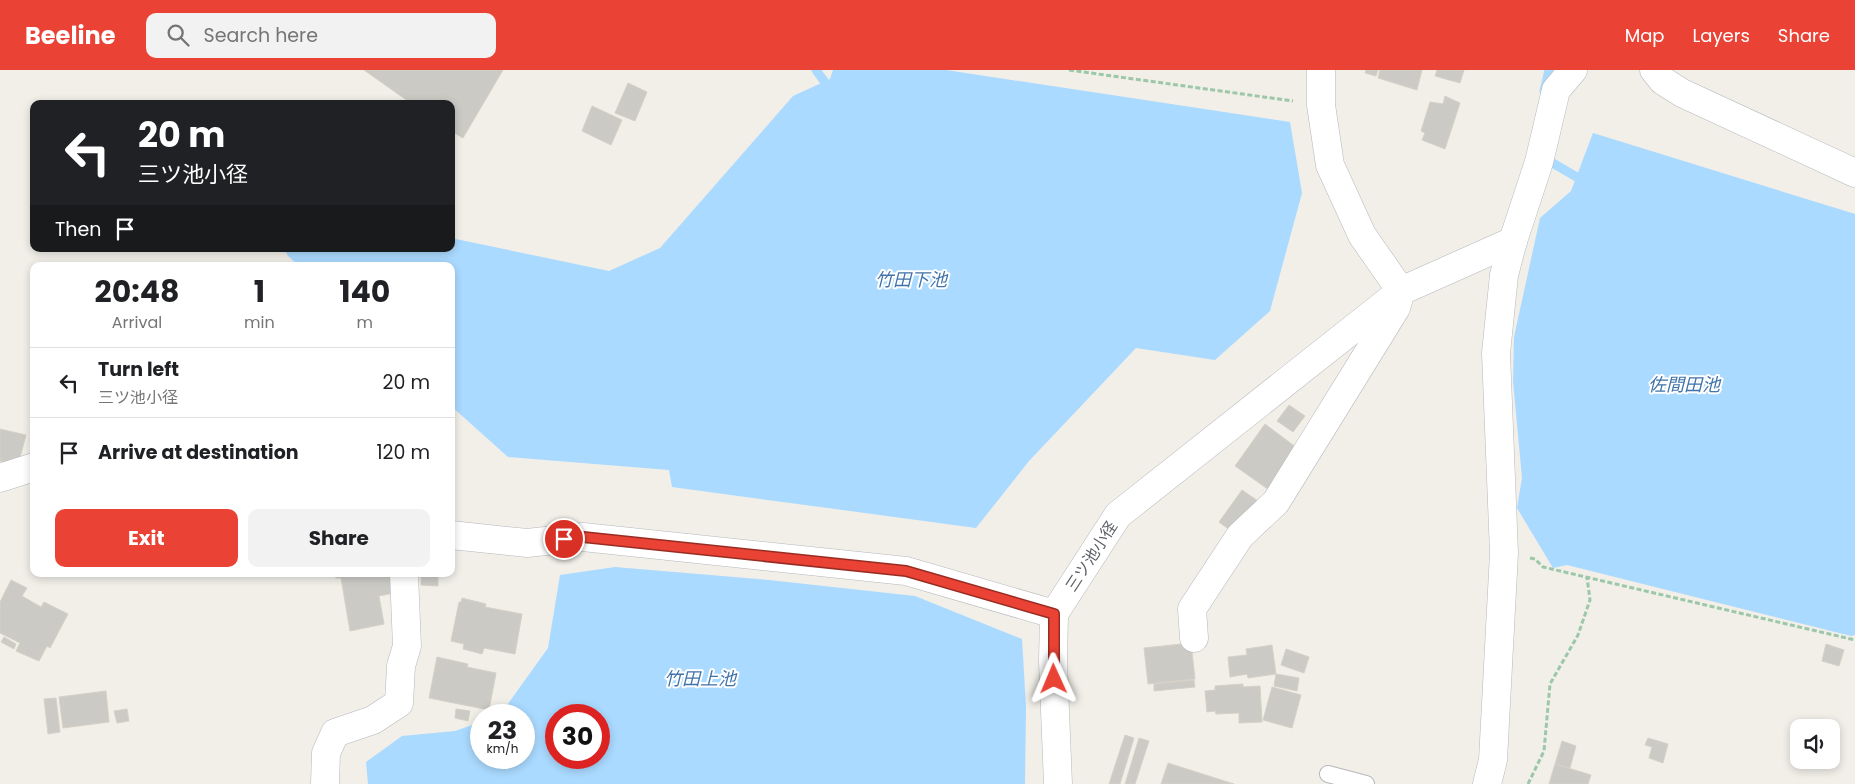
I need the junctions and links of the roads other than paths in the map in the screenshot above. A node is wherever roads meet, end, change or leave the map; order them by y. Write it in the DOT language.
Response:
graph roads {
  1 [pos="1321,70"];
  2 [pos="1573,70"];
  3 [pos="1654,70"];
  4 [pos="1855,173"];
  5 [pos="1513,241"];
  6 [pos="1401,291"];
  7 [pos="30,468"];
  8 [pos="0,478"];
  9 [pos="455,535"];
  10 [pos="404,577"];
  11 [pos="1054,614"];
  12 [pos="1194,638"];
  13 [pos="1328,774"];
  14 [pos="325,784"];
  15 [pos="1058,784"];
  16 [pos="1366,784"];
  17 [pos="1487,784"];
  1 -- 6 [label="street"];
  2 -- 5 [label="street"];
  3 -- 4 [label="street"];
  5 -- 6 [label="street, 三ツ池小径"];
  5 -- 17 [label="street"];
  6 -- 11 [label="street, 三ツ池小径"];
  6 -- 12 [label="street"];
  7 -- 8 [label="street"];
  9 -- 11 [label="street"];
  10 -- 14 [label="street"];
  11 -- 15 [label="street"];
  13 -- 16 [label="lane"];
}
